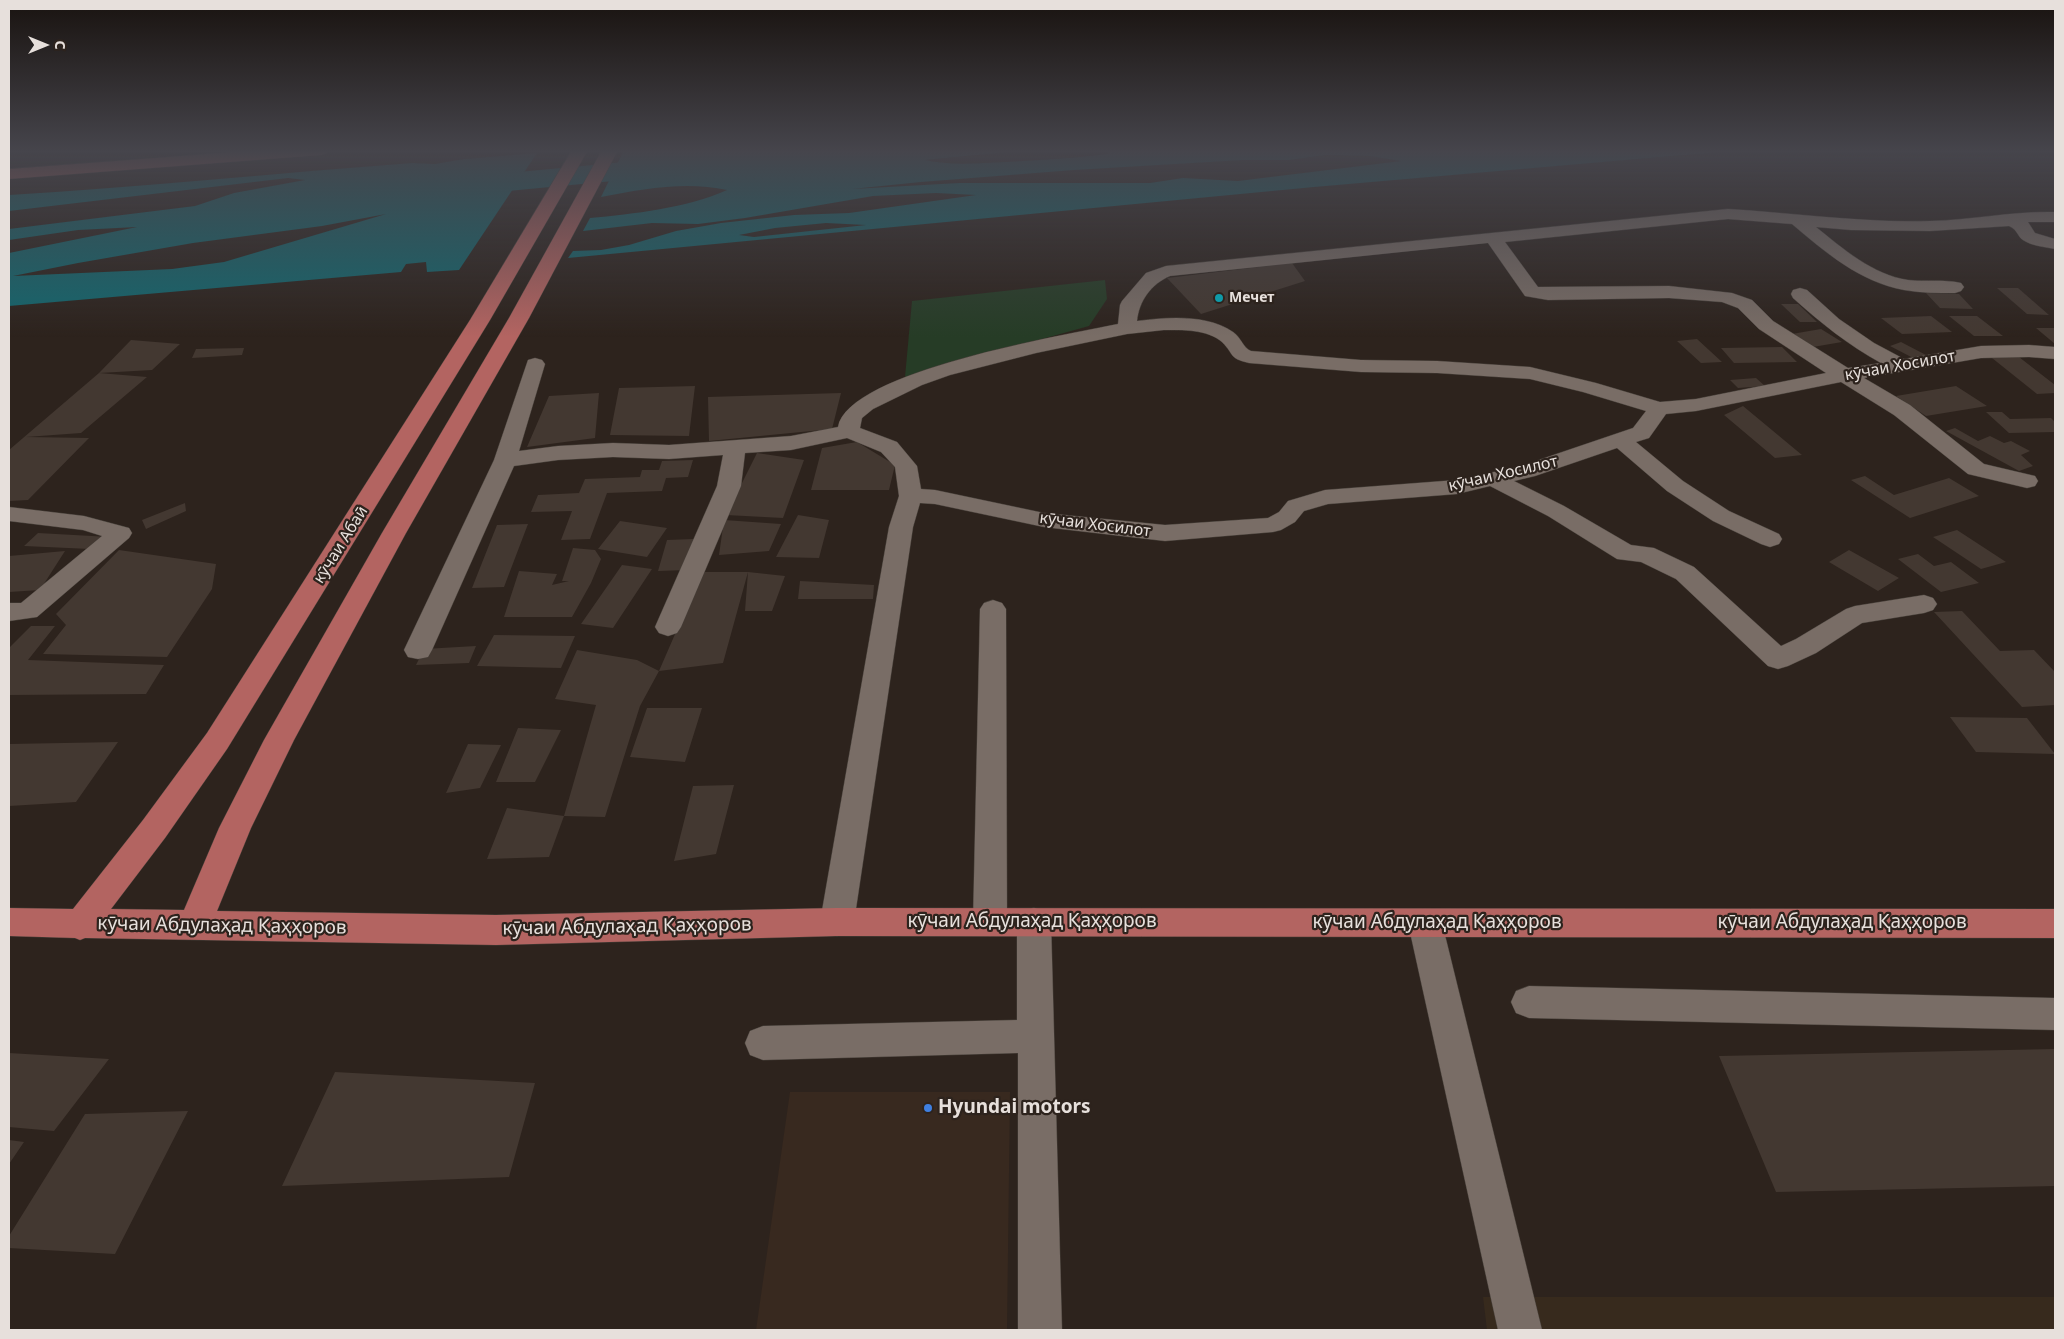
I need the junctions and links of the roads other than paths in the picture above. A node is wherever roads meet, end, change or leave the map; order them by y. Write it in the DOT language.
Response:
graph roads {
  1 [pos="543,212"];
  2 [pos="576,212"];
  3 [pos="2055,217"];
  4 [pos="1798,220"];
  5 [pos="2002,220"];
  6 [pos="1493,238"];
  7 [pos="2055,244"];
  8 [pos="1955,287"];
  9 [pos="1800,294"];
  10 [pos="1127,328"];
  11 [pos="2055,353"];
  12 [pos="535,364"];
  13 [pos="1902,366"];
  14 [pos="1845,375"];
  15 [pos="1659,408"];
  16 [pos="849,431"];
  17 [pos="1621,440"];
  18 [pos="736,447"];
  19 [pos="505,460"];
  20 [pos="1493,479"];
  21 [pos="2027,481"];
  22 [pos="911,496"];
  23 [pos="9,514"];
  24 [pos="1770,539"];
  25 [pos="1924,604"];
  26 [pos="993,609"];
  27 [pos="9,612"];
  28 [pos="668,627"];
  29 [pos="418,650"];
  30 [pos="9,922"];
  31 [pos="837,922"];
  32 [pos="990,922"];
  33 [pos="1034,922"];
  34 [pos="1424,923"];
  35 [pos="2055,924"];
  36 [pos="80,925"];
  37 [pos="194,925"];
  38 [pos="1529,1002"];
  39 [pos="2055,1014"];
  40 [pos="1036,1036"];
  41 [pos="763,1043"];
  42 [pos="1040,1330"];
  43 [pos="1520,1330"];
  1 -- 36 [label="main road, кӯчаи Абаӣ"];
  2 -- 37 [label="main road"];
  3 -- 5 [label="street"];
  4 -- 5 [label="street"];
  4 -- 6 [label="street"];
  4 -- 8 [label="street"];
  5 -- 7 [label="street"];
  6 -- 10 [label="street"];
  6 -- 14 [label="street"];
  9 -- 13 [label="street"];
  10 -- 15 [label="street"];
  10 -- 16 [label="street"];
  11 -- 13 [label="street, кӯчаи Хосилот"];
  12 -- 19 [label="street"];
  13 -- 14 [label="street, кӯчаи Хосилот"];
  14 -- 15 [label="street, кӯчаи Хосилот"];
  14 -- 21 [label="street"];
  15 -- 17 [label="street, кӯчаи Хосилот"];
  16 -- 18 [label="street"];
  16 -- 22 [label="street"];
  17 -- 20 [label="street, кӯчаи Хосилот"];
  17 -- 24 [label="street"];
  18 -- 19 [label="street"];
  18 -- 28 [label="street"];
  19 -- 29 [label="street"];
  20 -- 22 [label="street, кӯчаи Хосилот"];
  20 -- 25 [label="street"];
  22 -- 31 [label="street"];
  23 -- 27 [label="street"];
  26 -- 32 [label="street"];
  30 -- 36 [label="main road, кӯчаи Абдулаҳад Қаҳҳоров"];
  31 -- 32 [label="main road, кӯчаи Абдулаҳад Қаҳҳоров"];
  31 -- 37 [label="main road, кӯчаи Абдулаҳад Қаҳҳоров"];
  32 -- 33 [label="main road, кӯчаи Абдулаҳад Қаҳҳоров"];
  33 -- 34 [label="main road, кӯчаи Абдулаҳад Қаҳҳоров"];
  33 -- 40 [label="street"];
  34 -- 35 [label="main road, кӯчаи Абдулаҳад Қаҳҳоров"];
  34 -- 43 [label="street"];
  36 -- 37 [label="main road, кӯчаи Абдулаҳад Қаҳҳоров"];
  38 -- 39 [label="street"];
  40 -- 41 [label="street"];
  40 -- 42 [label="street"];
}
